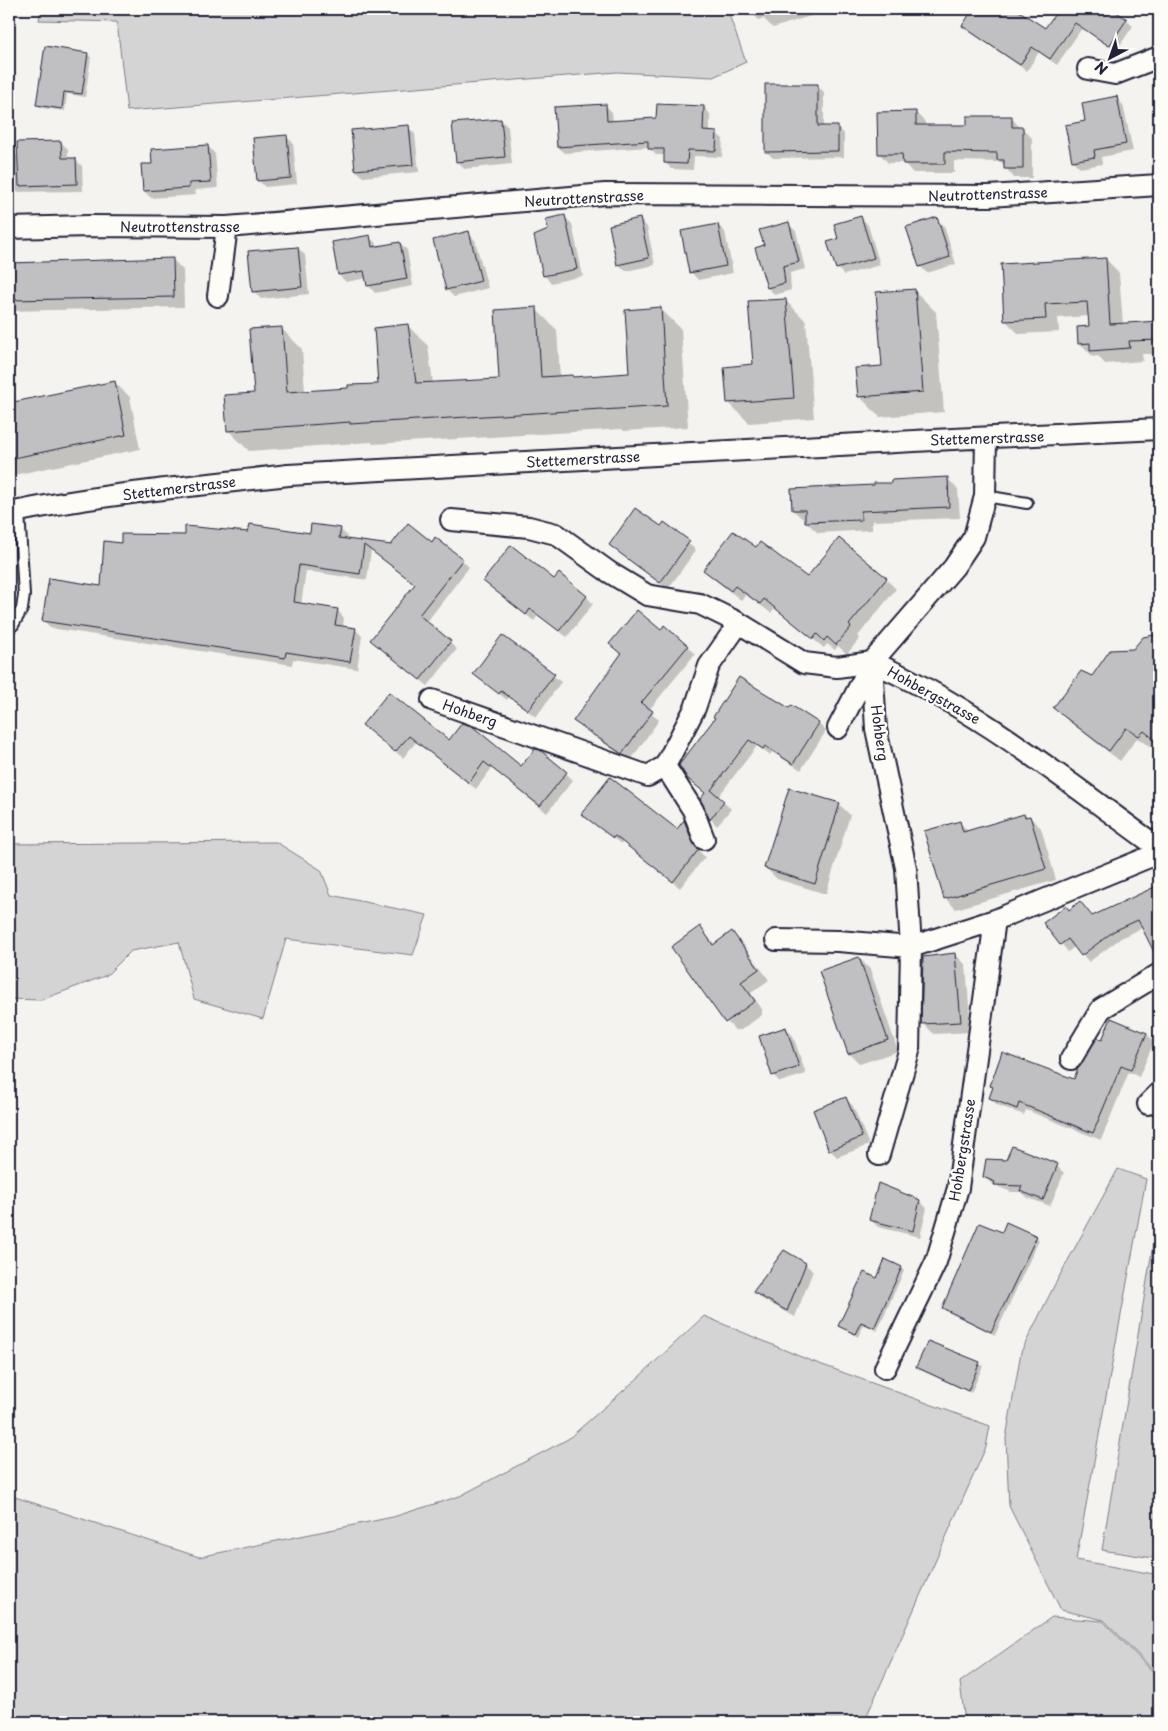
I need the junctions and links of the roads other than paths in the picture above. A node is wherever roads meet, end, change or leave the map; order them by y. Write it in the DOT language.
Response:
graph roads {
  1 [pos="1159,57"];
  2 [pos="1088,69"];
  3 [pos="1159,185"];
  4 [pos="227,227"];
  5 [pos="9,228"];
  6 [pos="218,296"];
  7 [pos="1159,430"];
  8 [pos="986,438"];
  9 [pos="985,496"];
  10 [pos="1027,503"];
  11 [pos="14,512"];
  12 [pos="451,520"];
  13 [pos="739,623"];
  14 [pos="9,628"];
  15 [pos="872,662"];
  16 [pos="432,700"];
  17 [pos="838,728"];
  18 [pos="665,766"];
  19 [pos="704,839"];
  20 [pos="1159,848"];
  21 [pos="1159,853"];
  22 [pos="995,920"];
  23 [pos="776,940"];
  24 [pos="911,948"];
  25 [pos="1159,974"];
  26 [pos="1070,1060"];
  27 [pos="879,1155"];
  28 [pos="885,1368"];
  1 -- 2 [label="street"];
  3 -- 4 [label="street, Neutrottenstrasse"];
  4 -- 5 [label="street, Neutrottenstrasse"];
  4 -- 6 [label="street"];
  7 -- 8 [label="street, Stettemerstrasse"];
  8 -- 9 [label="street, Hohbergstrasse"];
  8 -- 11 [label="street, Stettemerstrasse"];
  9 -- 10 [label="lane"];
  9 -- 15 [label="street, Hohbergstrasse"];
  11 -- 14 [label="lane"];
  12 -- 13 [label="street"];
  13 -- 15 [label="street"];
  13 -- 18 [label="street"];
  15 -- 17 [label="street"];
  15 -- 20 [label="street, Hohbergstrasse"];
  15 -- 24 [label="street, Hohberg"];
  16 -- 18 [label="street, Hohberg"];
  18 -- 19 [label="street"];
  21 -- 22 [label="street"];
  22 -- 24 [label="street"];
  22 -- 28 [label="street, Hohbergstrasse"];
  23 -- 24 [label="street"];
  24 -- 27 [label="street, Hohberg"];
  25 -- 26 [label="street"];
}
